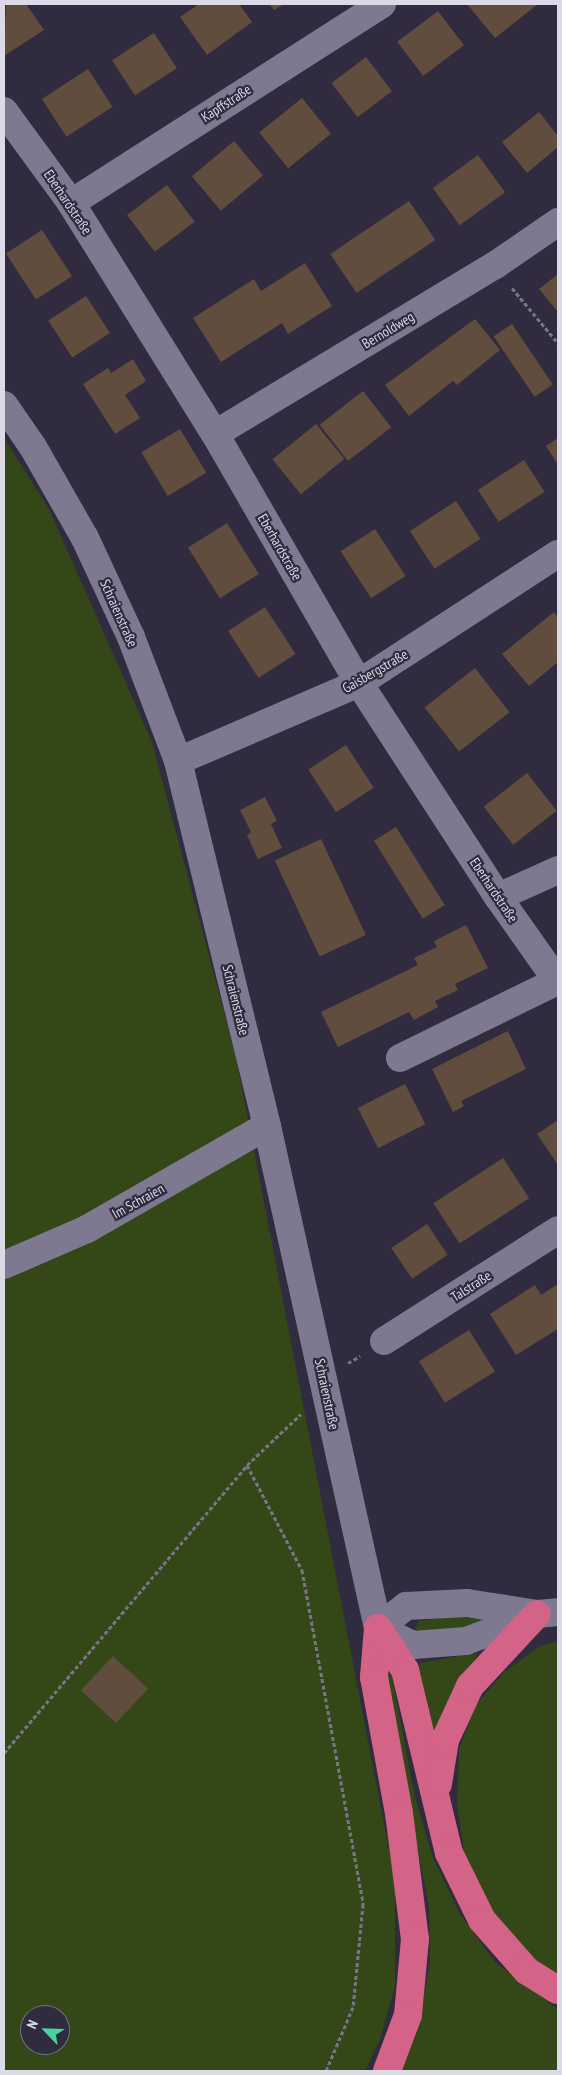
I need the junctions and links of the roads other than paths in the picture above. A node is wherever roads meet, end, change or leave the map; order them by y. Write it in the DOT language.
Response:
graph roads {
  1 [pos="382,4"];
  2 [pos="4,111"];
  3 [pos="71,203"];
  4 [pos="558,222"];
  5 [pos="4,405"];
  6 [pos="215,434"];
  7 [pos="558,554"];
  8 [pos="359,683"];
  9 [pos="178,761"];
  10 [pos="558,870"];
  11 [pos="498,897"];
  12 [pos="558,982"];
  13 [pos="400,1058"];
  14 [pos="267,1126"];
  15 [pos="558,1230"];
  16 [pos="4,1265"];
  17 [pos="384,1342"];
  18 [pos="548,1613"];
  19 [pos="378,1628"];
  20 [pos="436,1798"];
  21 [pos="558,1990"];
  22 [pos="387,2071"];
  1 -- 3 [label="street, Kapffstraße"];
  2 -- 3 [label="street, Eberhardstraße"];
  3 -- 6 [label="street, Eberhardstraße"];
  4 -- 6 [label="street, Bernoldweg"];
  5 -- 9 [label="street, Schraienstraße"];
  6 -- 8 [label="street, Eberhardstraße"];
  7 -- 8 [label="street, Gaisbergstraße"];
  8 -- 9 [label="street, Gaisbergstraße"];
  8 -- 11 [label="street, Eberhardstraße"];
  9 -- 14 [label="street, Schraienstraße"];
  10 -- 11 [label="street"];
  11 -- 12 [label="street, Eberhardstraße"];
  12 -- 13 [label="street, Eberhardstraße"];
  14 -- 16 [label="street, Im Schraien"];
  14 -- 19 [label="street, Schraienstraße"];
  15 -- 17 [label="street, Talstraße"];
  18 -- 19 [label="street"];
  18 -- 19 [label="street"];
  18 -- 20 [label="highway"];
  19 -- 20 [label="highway"];
  19 -- 22 [label="highway"];
  20 -- 21 [label="highway"];
}
